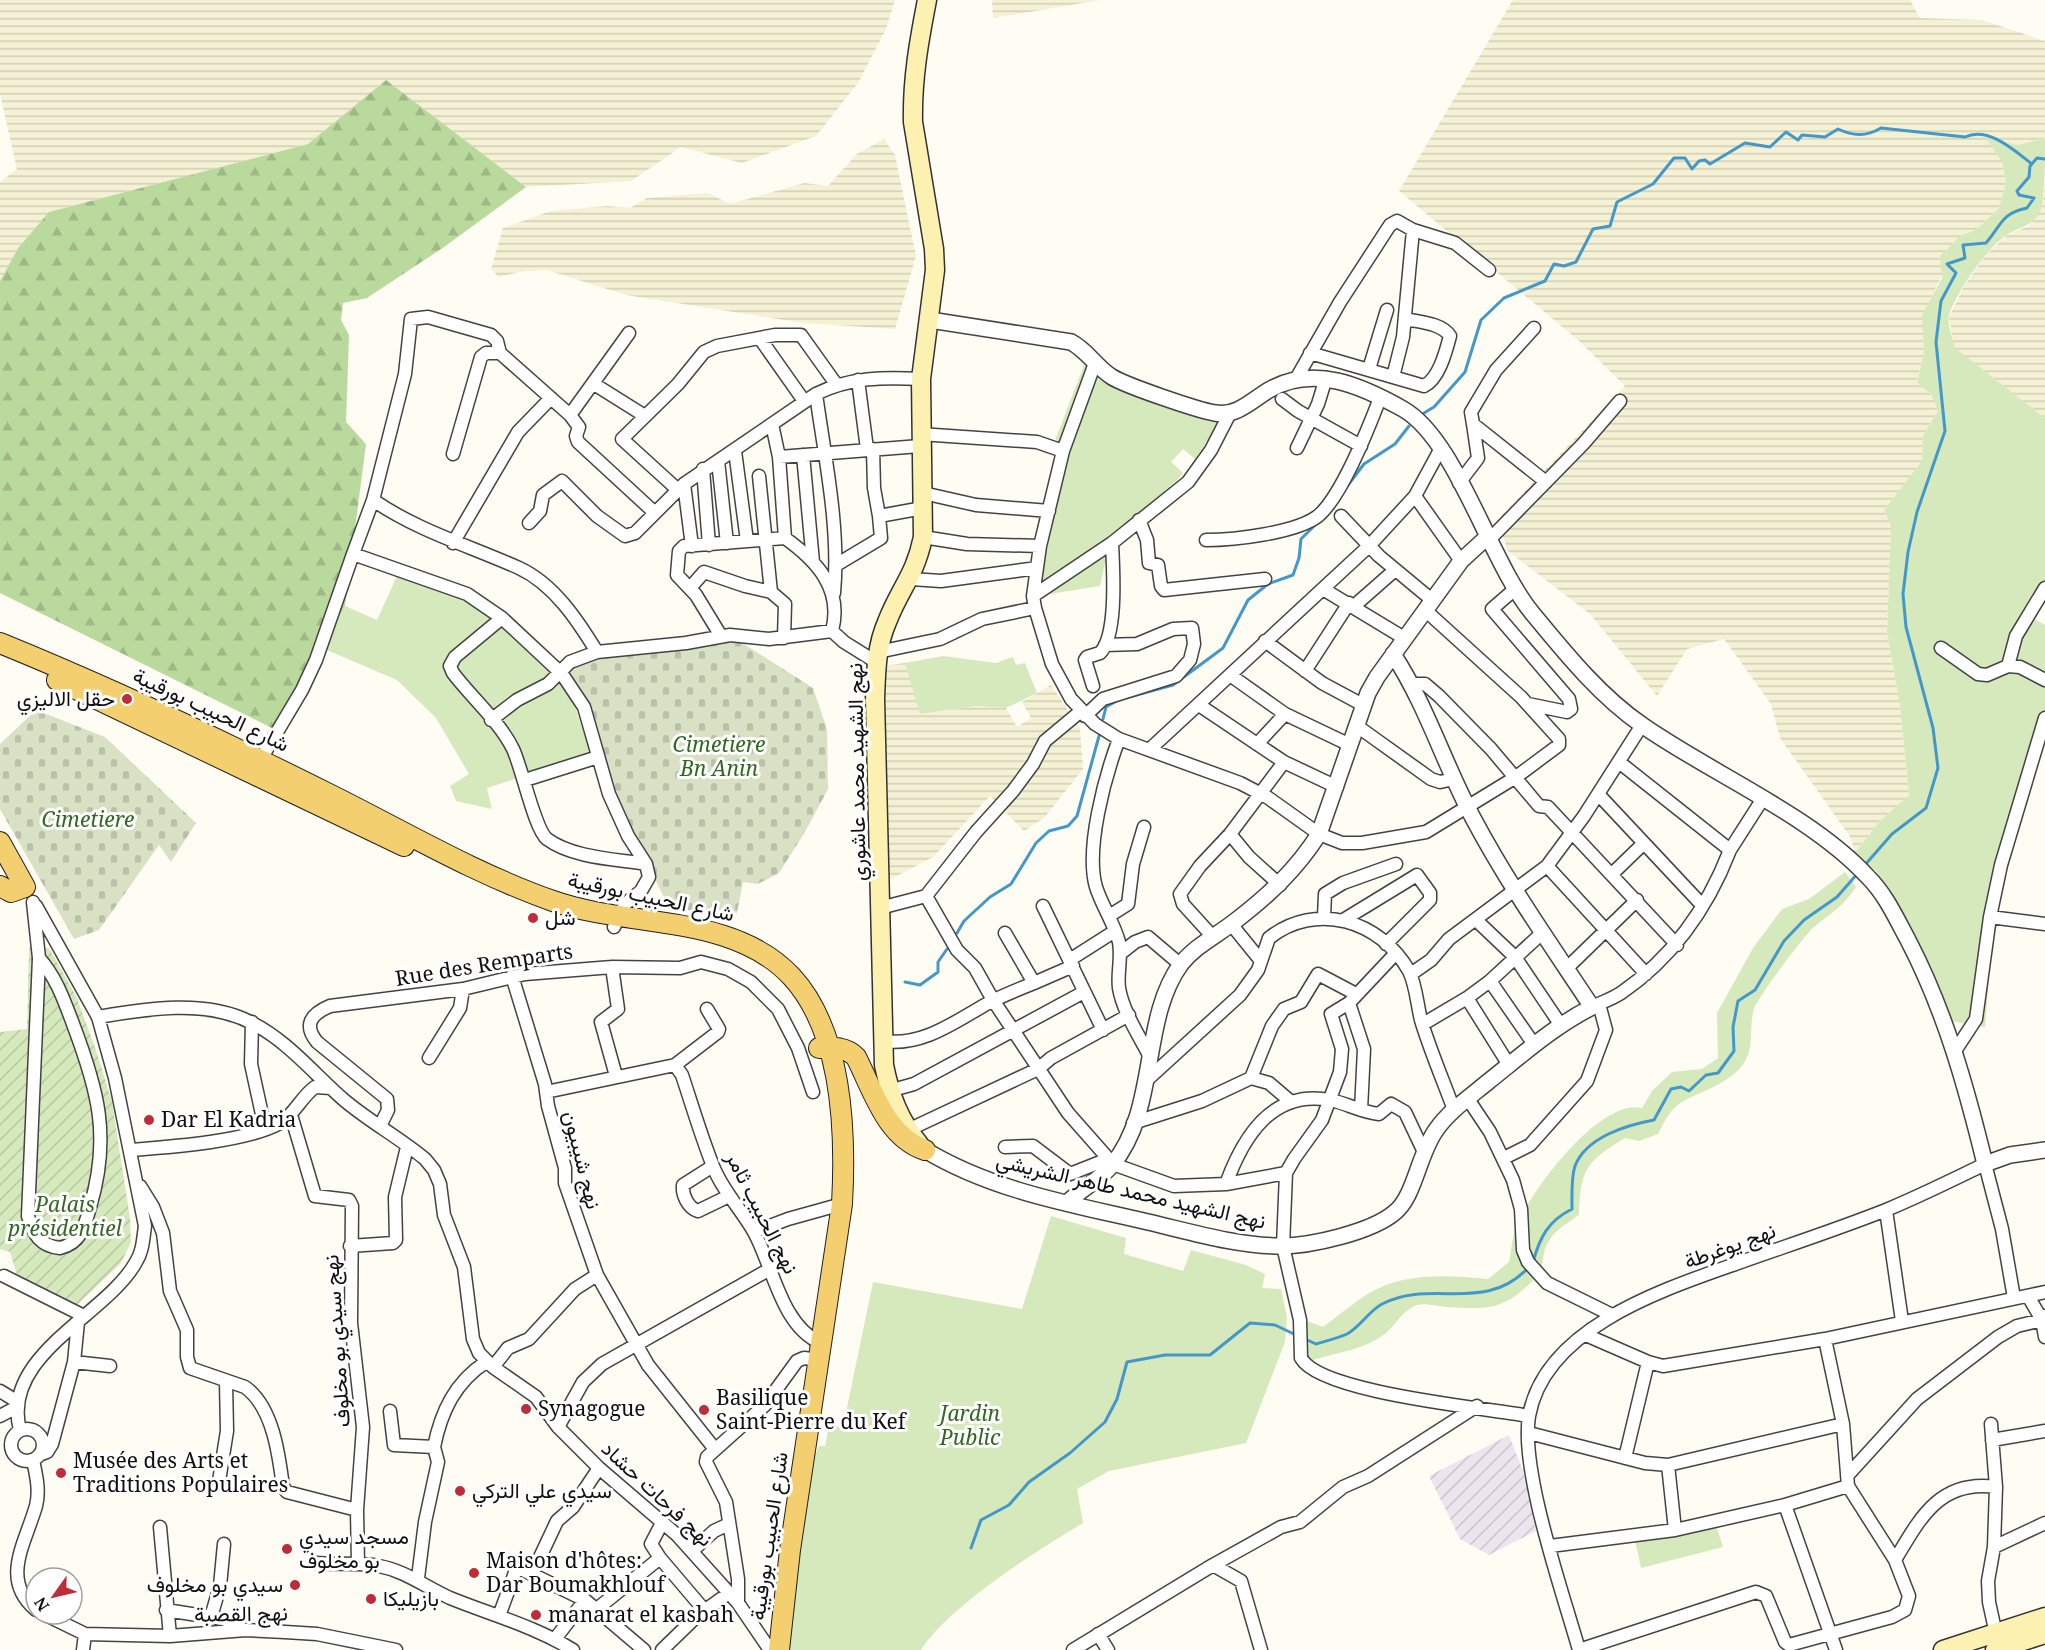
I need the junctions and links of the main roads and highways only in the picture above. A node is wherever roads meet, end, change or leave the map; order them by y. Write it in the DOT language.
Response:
graph roads {
  1 [pos="927,0"];
  2 [pos="0,643"];
  3 [pos="0,655"];
  4 [pos="257,766"];
  5 [pos="0,842"];
  6 [pos="7,871"];
  7 [pos="0,886"];
  8 [pos="824,1048"];
  9 [pos="924,1150"];
  10 [pos="816,1350"];
  11 [pos="2045,1617"];
  12 [pos="2045,1634"];
  13 [pos="1996,1644"];
  14 [pos="771,1650"];
  15 [pos="779,1650"];
  16 [pos="1943,1650"];
  1 -- 9 [label="main road, نهج الشهيد محمد عاشوري"];
  2 -- 4 [label="main road, شارع الحبيب بورقيبة"];
  3 -- 4 [label="main road, شارع الحبيب بورقيبة"];
  4 -- 8 [label="main road, شارع الحبيب بورقيبة"];
  5 -- 6 [label="main road"];
  6 -- 7 [label="main road"];
  8 -- 9 [label="main road"];
  8 -- 10 [label="main road, شارع الحبيب بورقيبة"];
  10 -- 14 [label="main road, شارع الحبيب بورقيبة"];
  10 -- 15 [label="main road, شارع الحبيب بورقيبة"];
  11 -- 13 [label="main road"];
  12 -- 13 [label="main road"];
  13 -- 16 [label="main road"];
}
